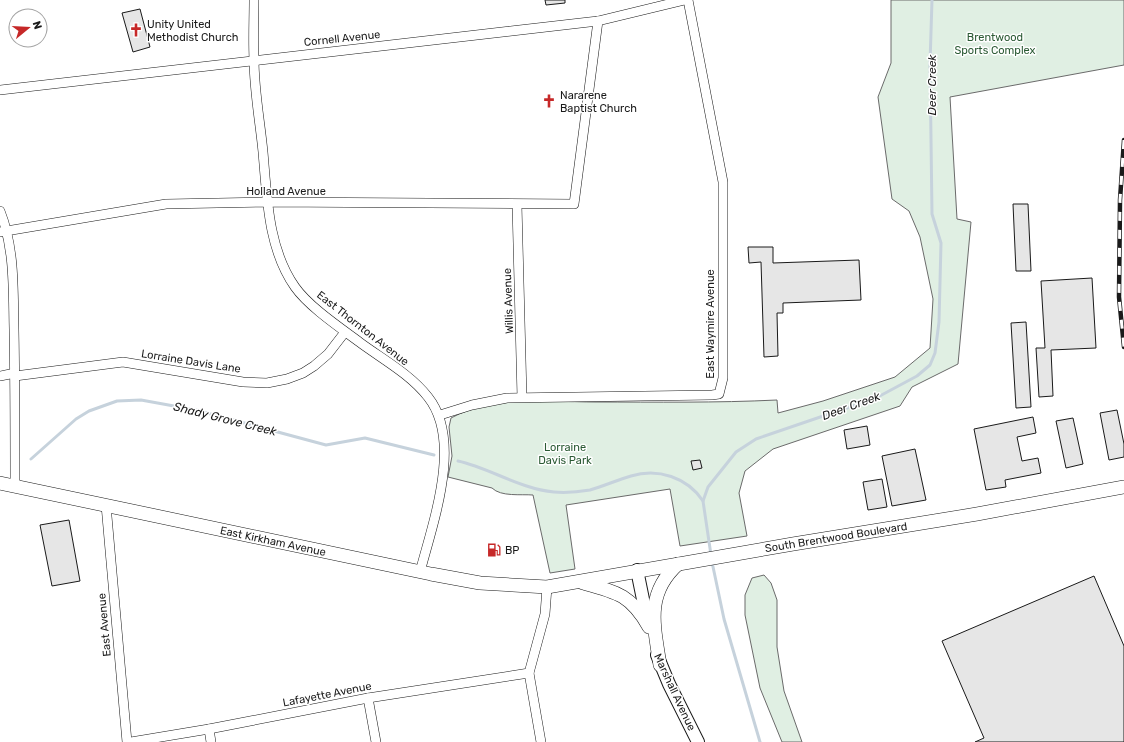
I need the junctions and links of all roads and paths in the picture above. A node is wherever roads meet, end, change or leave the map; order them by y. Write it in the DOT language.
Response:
graph roads {
  1 [pos="254,0"];
  2 [pos="686,0"];
  3 [pos="598,21"];
  4 [pos="254,60"];
  5 [pos="0,90"];
  6 [pos="268,202"];
  7 [pos="517,205"];
  8 [pos="0,211"];
  9 [pos="4,231"];
  10 [pos="345,332"];
  11 [pos="15,375"];
  12 [pos="0,376"];
  13 [pos="522,397"];
  14 [pos="440,415"];
  15 [pos="0,482"];
  16 [pos="15,485"];
  17 [pos="1124,487"];
  18 [pos="106,505"];
  19 [pos="678,564"];
  20 [pos="637,570"];
  21 [pos="420,572"];
  22 [pos="579,582"];
  23 [pos="547,587"];
  24 [pos="649,627"];
  25 [pos="660,665"];
  26 [pos="529,672"];
  27 [pos="368,698"];
  28 [pos="209,729"];
  29 [pos="127,742"];
  30 [pos="130,742"];
  31 [pos="211,742"];
  32 [pos="376,742"];
  33 [pos="541,742"];
  34 [pos="698,742"];
  1 -- 4 [label="street, East Thornton Avenue"];
  2 -- 3 [label="street, Cornell Avenue"];
  2 -- 13 [label="street, East Waymire Avenue"];
  3 -- 4 [label="street, Cornell Avenue"];
  3 -- 7 [label="street, Holland Avenue"];
  4 -- 5 [label="street, Cornell Avenue"];
  4 -- 6 [label="street, East Thornton Avenue"];
  6 -- 7 [label="street, Holland Avenue"];
  6 -- 9 [label="street, Holland Avenue"];
  6 -- 10 [label="street, East Thornton Avenue"];
  7 -- 13 [label="street, Willis Avenue"];
  8 -- 9 [label="street"];
  9 -- 11 [label="street"];
  10 -- 11 [label="street, Lorraine Davis Lane"];
  10 -- 14 [label="street, East Thornton Avenue"];
  11 -- 12 [label="street, Lorraine Davis Lane"];
  11 -- 16 [label="street"];
  13 -- 14 [label="street, East Waymire Avenue"];
  14 -- 21 [label="street, East Thornton Avenue"];
  15 -- 16 [label="main road, East Kirkham Avenue"];
  16 -- 18 [label="main road, East Kirkham Avenue"];
  17 -- 19 [label="main road, South Brentwood Boulevard"];
  18 -- 21 [label="main road, East Kirkham Avenue"];
  18 -- 29 [label="street, East Avenue"];
  19 -- 20 [label="main road, South Brentwood Boulevard"];
  19 -- 25 [label="main road"];
  20 -- 22 [label="main road, South Brentwood Boulevard"];
  20 -- 24 [label="street, Marshall Avenue"];
  21 -- 23 [label="main road, East Kirkham Avenue"];
  22 -- 23 [label="main road, South Brentwood Boulevard"];
  22 -- 24 [label="main road"];
  23 -- 26 [label="street"];
  24 -- 25 [label="street, Marshall Avenue"];
  25 -- 34 [label="street, Marshall Avenue"];
  26 -- 27 [label="street, Lafayette Avenue"];
  26 -- 33 [label="street"];
  27 -- 28 [label="street, Lafayette Avenue"];
  27 -- 32 [label="street"];
  28 -- 30 [label="street, Lafayette Avenue"];
  28 -- 31 [label="street"];
}
